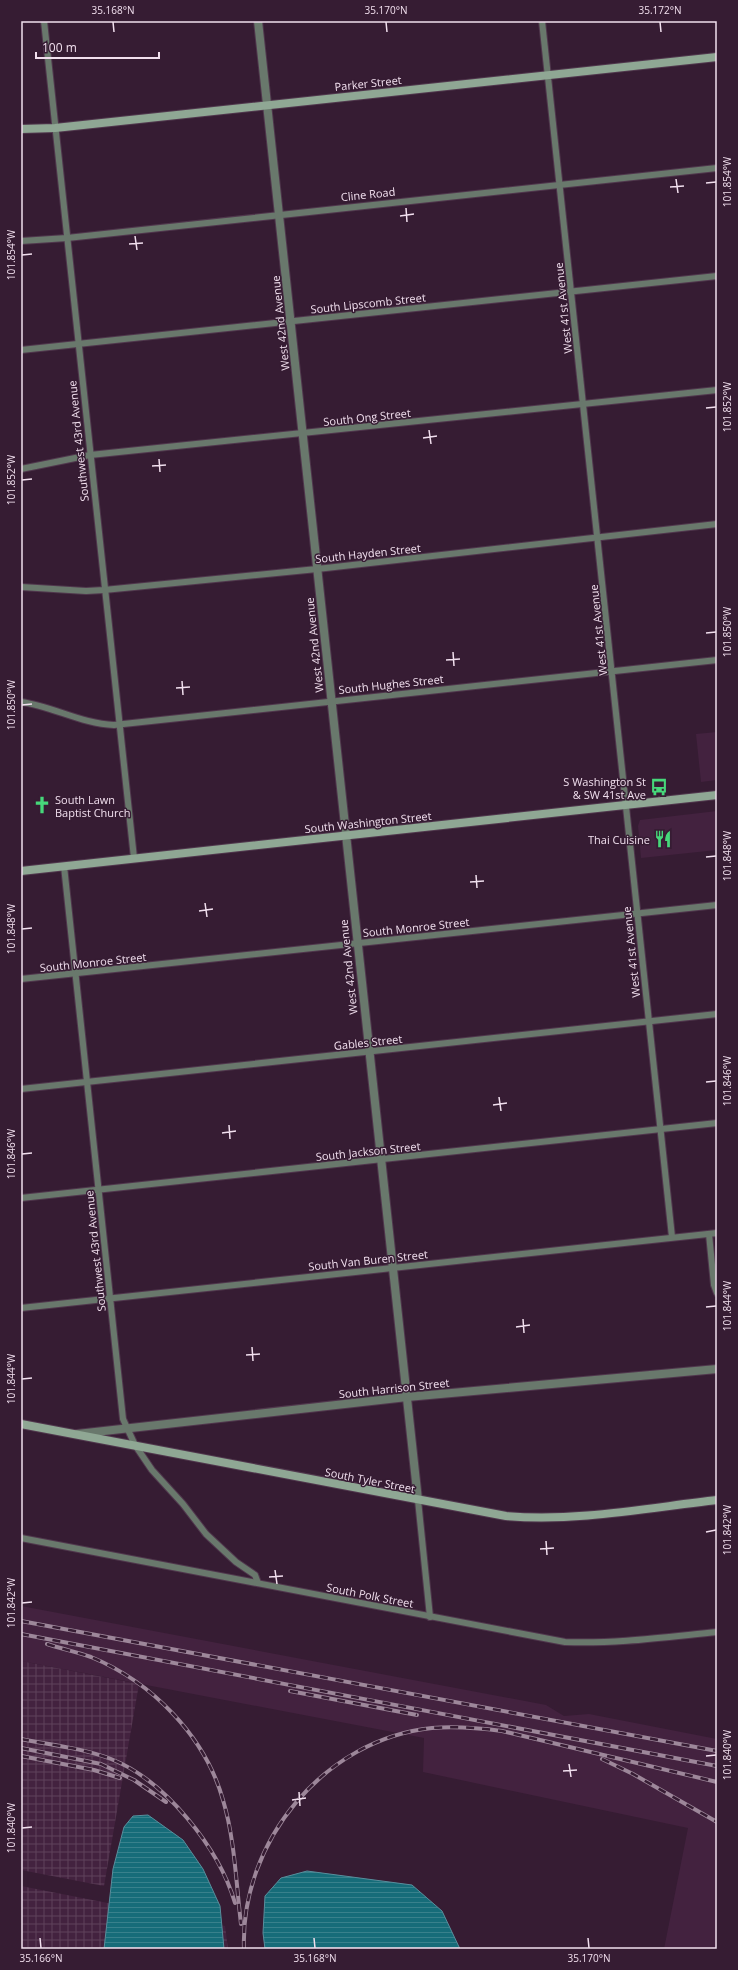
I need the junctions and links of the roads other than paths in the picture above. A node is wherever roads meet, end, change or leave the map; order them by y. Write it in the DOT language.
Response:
graph roads {
  1 [pos="44,21"];
  2 [pos="258,21"];
  3 [pos="542,21"];
  4 [pos="717,57"];
  5 [pos="548,76"];
  6 [pos="267,104"];
  7 [pos="56,128"];
  8 [pos="21,129"];
  9 [pos="717,168"];
  10 [pos="560,184"];
  11 [pos="279,214"];
  12 [pos="67,238"];
  13 [pos="21,241"];
  14 [pos="717,276"];
  15 [pos="571,292"];
  16 [pos="291,322"];
  17 [pos="78,344"];
  18 [pos="21,350"];
  19 [pos="717,390"];
  20 [pos="584,404"];
  21 [pos="302,434"];
  22 [pos="90,456"];
  23 [pos="21,470"];
  24 [pos="717,524"];
  25 [pos="598,537"];
  26 [pos="317,569"];
  27 [pos="21,587"];
  28 [pos="104,590"];
  29 [pos="717,660"];
  30 [pos="612,672"];
  31 [pos="331,700"];
  32 [pos="21,702"];
  33 [pos="119,724"];
  34 [pos="717,795"];
  35 [pos="626,805"];
  36 [pos="345,836"];
  37 [pos="134,858"];
  38 [pos="64,866"];
  39 [pos="21,870"];
  40 [pos="717,905"];
  41 [pos="637,914"];
  42 [pos="357,944"];
  43 [pos="75,974"];
  44 [pos="21,980"];
  45 [pos="717,1014"];
  46 [pos="649,1021"];
  47 [pos="369,1052"];
  48 [pos="87,1082"];
  49 [pos="21,1089"];
  50 [pos="717,1123"];
  51 [pos="660,1130"];
  52 [pos="380,1160"];
  53 [pos="99,1190"];
  54 [pos="21,1198"];
  55 [pos="717,1233"];
  56 [pos="709,1234"];
  57 [pos="672,1237"];
  58 [pos="392,1267"];
  59 [pos="717,1293"];
  60 [pos="110,1299"];
  61 [pos="21,1308"];
  62 [pos="717,1369"];
  63 [pos="407,1397"];
  64 [pos="21,1424"];
  65 [pos="127,1428"];
  66 [pos="74,1434"];
  67 [pos="135,1445"];
  68 [pos="418,1500"];
  69 [pos="717,1500"];
  70 [pos="21,1538"];
  71 [pos="258,1584"];
  72 [pos="430,1617"];
  73 [pos="717,1632"];
  1 -- 7 [label="street, Southwest 43rd Avenue"];
  2 -- 6 [label="street, West 42nd Avenue"];
  3 -- 5 [label="street, West 41st Avenue"];
  4 -- 5 [label="main road, Parker Street"];
  5 -- 6 [label="main road, Parker Street"];
  5 -- 10 [label="street, West 41st Avenue"];
  6 -- 7 [label="main road, Parker Street"];
  6 -- 11 [label="street, West 42nd Avenue"];
  7 -- 8 [label="main road, Parker Street"];
  7 -- 12 [label="street, Southwest 43rd Avenue"];
  9 -- 10 [label="street, Cline Road"];
  10 -- 11 [label="street, Cline Road"];
  10 -- 15 [label="street, West 41st Avenue"];
  11 -- 12 [label="street, Cline Road"];
  11 -- 16 [label="street, West 42nd Avenue"];
  12 -- 13 [label="street, Cline Road"];
  12 -- 17 [label="street, Southwest 43rd Avenue"];
  14 -- 15 [label="street, South Lipscomb Street"];
  15 -- 16 [label="street, South Lipscomb Street"];
  15 -- 20 [label="street, West 41st Avenue"];
  16 -- 17 [label="street, South Lipscomb Street"];
  16 -- 21 [label="street, West 42nd Avenue"];
  17 -- 18 [label="street, South Lipscomb Street"];
  17 -- 22 [label="street, Southwest 43rd Avenue"];
  19 -- 20 [label="street, South Ong Street"];
  20 -- 21 [label="street, South Ong Street"];
  20 -- 25 [label="street, West 41st Avenue"];
  21 -- 22 [label="street, South Ong Street"];
  21 -- 26 [label="street, West 42nd Avenue"];
  22 -- 23 [label="street, South Ong Street"];
  22 -- 28 [label="street, Southwest 43rd Avenue"];
  24 -- 25 [label="street, South Hayden Street"];
  25 -- 26 [label="street, South Hayden Street"];
  25 -- 30 [label="street, West 41st Avenue"];
  26 -- 28 [label="street, South Hayden Street"];
  26 -- 31 [label="street, West 42nd Avenue"];
  27 -- 28 [label="street, South Hayden Street"];
  28 -- 33 [label="street, Southwest 43rd Avenue"];
  29 -- 30 [label="street, South Hughes Street"];
  30 -- 31 [label="street, South Hughes Street"];
  30 -- 35 [label="street, West 41st Avenue"];
  31 -- 33 [label="street, South Hughes Street"];
  31 -- 36 [label="street, West 42nd Avenue"];
  32 -- 33 [label="street, South Hughes Street"];
  33 -- 37 [label="street, Southwest 43rd Avenue"];
  34 -- 35 [label="main road, South Washington Street"];
  35 -- 36 [label="main road, South Washington Street"];
  35 -- 41 [label="street, West 41st Avenue"];
  36 -- 37 [label="main road, South Washington Street"];
  36 -- 42 [label="street, West 42nd Avenue"];
  37 -- 38 [label="main road, South Washington Street"];
  38 -- 39 [label="main road, South Washington Street"];
  38 -- 43 [label="street, Southwest 43rd Avenue"];
  40 -- 41 [label="street, South Monroe Street"];
  41 -- 42 [label="street, South Monroe Street"];
  41 -- 46 [label="street, West 41st Avenue"];
  42 -- 43 [label="street, South Monroe Street"];
  42 -- 47 [label="street, West 42nd Avenue"];
  43 -- 44 [label="street, South Monroe Street"];
  43 -- 48 [label="street, Southwest 43rd Avenue"];
  45 -- 46 [label="street, Gables Street"];
  46 -- 47 [label="street, Gables Street"];
  46 -- 51 [label="street, West 41st Avenue"];
  47 -- 48 [label="street, Gables Street"];
  47 -- 52 [label="street, West 42nd Avenue"];
  48 -- 49 [label="street, Gables Street"];
  48 -- 53 [label="street, Southwest 43rd Avenue"];
  50 -- 51 [label="street, South Jackson Street"];
  51 -- 52 [label="street, South Jackson Street"];
  51 -- 57 [label="street, West 41st Avenue"];
  52 -- 53 [label="street, South Jackson Street"];
  52 -- 58 [label="street, West 42nd Avenue"];
  53 -- 54 [label="street, South Jackson Street"];
  53 -- 60 [label="street, Southwest 43rd Avenue"];
  55 -- 56 [label="street, South Van Buren Street"];
  56 -- 57 [label="street, South Van Buren Street"];
  56 -- 59 [label="street"];
  57 -- 58 [label="street, South Van Buren Street"];
  58 -- 60 [label="street, South Van Buren Street"];
  58 -- 63 [label="street, West 42nd Avenue"];
  60 -- 61 [label="street, South Van Buren Street"];
  60 -- 65 [label="street, Southwest 43rd Avenue"];
  62 -- 63 [label="street, South Harrison Street"];
  63 -- 65 [label="street, South Harrison Street"];
  63 -- 68 [label="street, West 42nd Avenue"];
  64 -- 66 [label="main road, South Tyler Street"];
  65 -- 66 [label="street, South Harrison Street"];
  65 -- 67 [label="street, Southwest 43rd Avenue"];
  66 -- 67 [label="main road, South Tyler Street"];
  67 -- 68 [label="main road, South Tyler Street"];
  67 -- 71 [label="street, Southwest 43rd Avenue"];
  68 -- 69 [label="main road, South Tyler Street"];
  68 -- 72 [label="street"];
  70 -- 71 [label="street, South Polk Street"];
  71 -- 72 [label="street, South Polk Street"];
  72 -- 73 [label="street, South Polk Street"];
}
